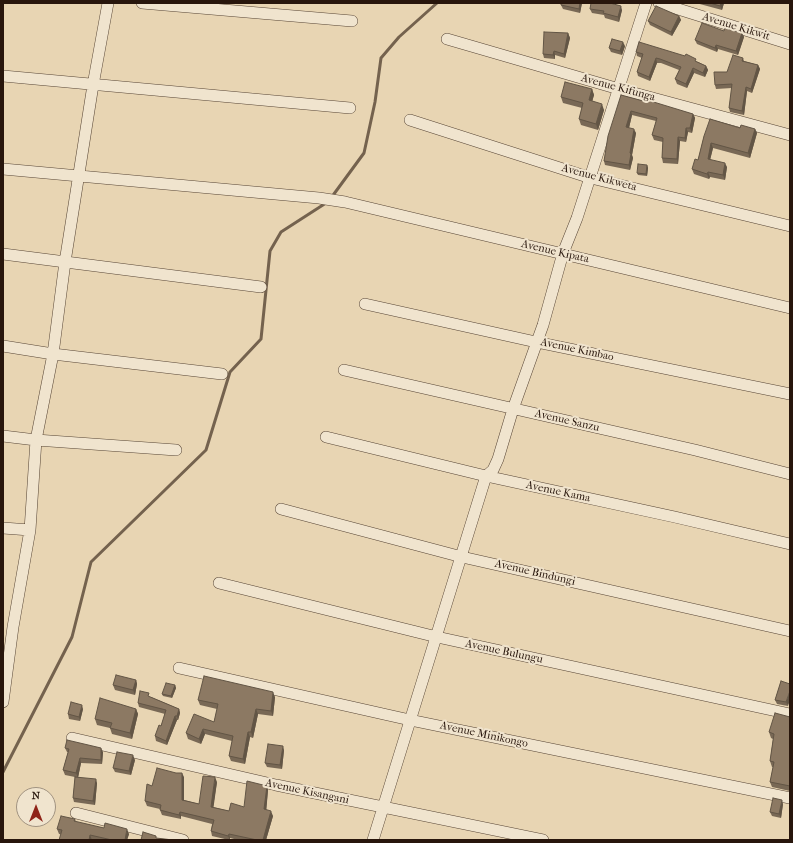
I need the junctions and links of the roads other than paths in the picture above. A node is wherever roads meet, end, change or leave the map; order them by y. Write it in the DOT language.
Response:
graph roads {
  1 [pos="108,3"];
  2 [pos="142,3"];
  3 [pos="646,3"];
  4 [pos="659,3"];
  5 [pos="352,21"];
  6 [pos="447,40"];
  7 [pos="790,44"];
  8 [pos="3,76"];
  9 [pos="93,85"];
  10 [pos="619,89"];
  11 [pos="350,108"];
  12 [pos="410,120"];
  13 [pos="790,135"];
  14 [pos="3,169"];
  15 [pos="79,176"];
  16 [pos="591,178"];
  17 [pos="790,226"];
  18 [pos="563,253"];
  19 [pos="3,254"];
  20 [pos="65,262"];
  21 [pos="261,287"];
  22 [pos="365,304"];
  23 [pos="790,308"];
  24 [pos="536,342"];
  25 [pos="3,346"];
  26 [pos="53,354"];
  27 [pos="344,370"];
  28 [pos="222,374"];
  29 [pos="790,394"];
  30 [pos="513,409"];
  31 [pos="3,436"];
  32 [pos="326,437"];
  33 [pos="36,440"];
  34 [pos="176,450"];
  35 [pos="790,474"];
  36 [pos="486,476"];
  37 [pos="280,509"];
  38 [pos="3,528"];
  39 [pos="30,530"];
  40 [pos="790,544"];
  41 [pos="462,557"];
  42 [pos="219,583"];
  43 [pos="8,627"];
  44 [pos="790,631"];
  45 [pos="437,637"];
  46 [pos="179,668"];
  47 [pos="3,702"];
  48 [pos="790,714"];
  49 [pos="410,720"];
  50 [pos="72,738"];
  51 [pos="790,798"];
  52 [pos="382,808"];
  53 [pos="76,813"];
  54 [pos="183,840"];
  55 [pos="373,840"];
  56 [pos="543,840"];
  1 -- 9 [label="street"];
  2 -- 5 [label="street"];
  3 -- 10 [label="street"];
  4 -- 7 [label="street, Avenue Kikwit"];
  6 -- 10 [label="street, Avenue Kifunga"];
  8 -- 9 [label="street"];
  9 -- 11 [label="street"];
  9 -- 15 [label="street"];
  10 -- 13 [label="street, Avenue Kifunga"];
  10 -- 16 [label="street"];
  12 -- 16 [label="street, Avenue Kikweta"];
  14 -- 15 [label="street, Avenue Kipata"];
  15 -- 18 [label="street, Avenue Kipata"];
  15 -- 20 [label="street"];
  16 -- 17 [label="street, Avenue Kikweta"];
  16 -- 18 [label="street"];
  18 -- 23 [label="street, Avenue Kipata"];
  18 -- 24 [label="street"];
  19 -- 20 [label="street"];
  20 -- 21 [label="street"];
  20 -- 26 [label="street"];
  22 -- 24 [label="street, Avenue Kimbao"];
  24 -- 29 [label="street, Avenue Kimbao"];
  24 -- 30 [label="street"];
  25 -- 26 [label="street"];
  26 -- 28 [label="street"];
  26 -- 33 [label="street"];
  27 -- 30 [label="street, Avenue Sanzu"];
  30 -- 35 [label="street, Avenue Sanzu"];
  30 -- 36 [label="street"];
  31 -- 33 [label="street"];
  32 -- 36 [label="street, Avenue Kama"];
  33 -- 34 [label="street"];
  33 -- 39 [label="street"];
  36 -- 40 [label="street, Avenue Kama"];
  36 -- 41 [label="street"];
  37 -- 41 [label="street, Avenue Bindungi"];
  38 -- 39 [label="street"];
  39 -- 43 [label="street"];
  41 -- 44 [label="street, Avenue Bindungi"];
  41 -- 45 [label="street"];
  42 -- 45 [label="street, Avenue Bulungu"];
  43 -- 47 [label="street"];
  45 -- 48 [label="street, Avenue Bulungu"];
  45 -- 49 [label="street"];
  46 -- 49 [label="street, Avenue Minikongo"];
  49 -- 51 [label="street, Avenue Minikongo"];
  49 -- 52 [label="street"];
  50 -- 52 [label="street, Avenue Kisangani"];
  52 -- 55 [label="street"];
  52 -- 56 [label="street, Avenue Kisangani"];
  53 -- 54 [label="street"];
}
